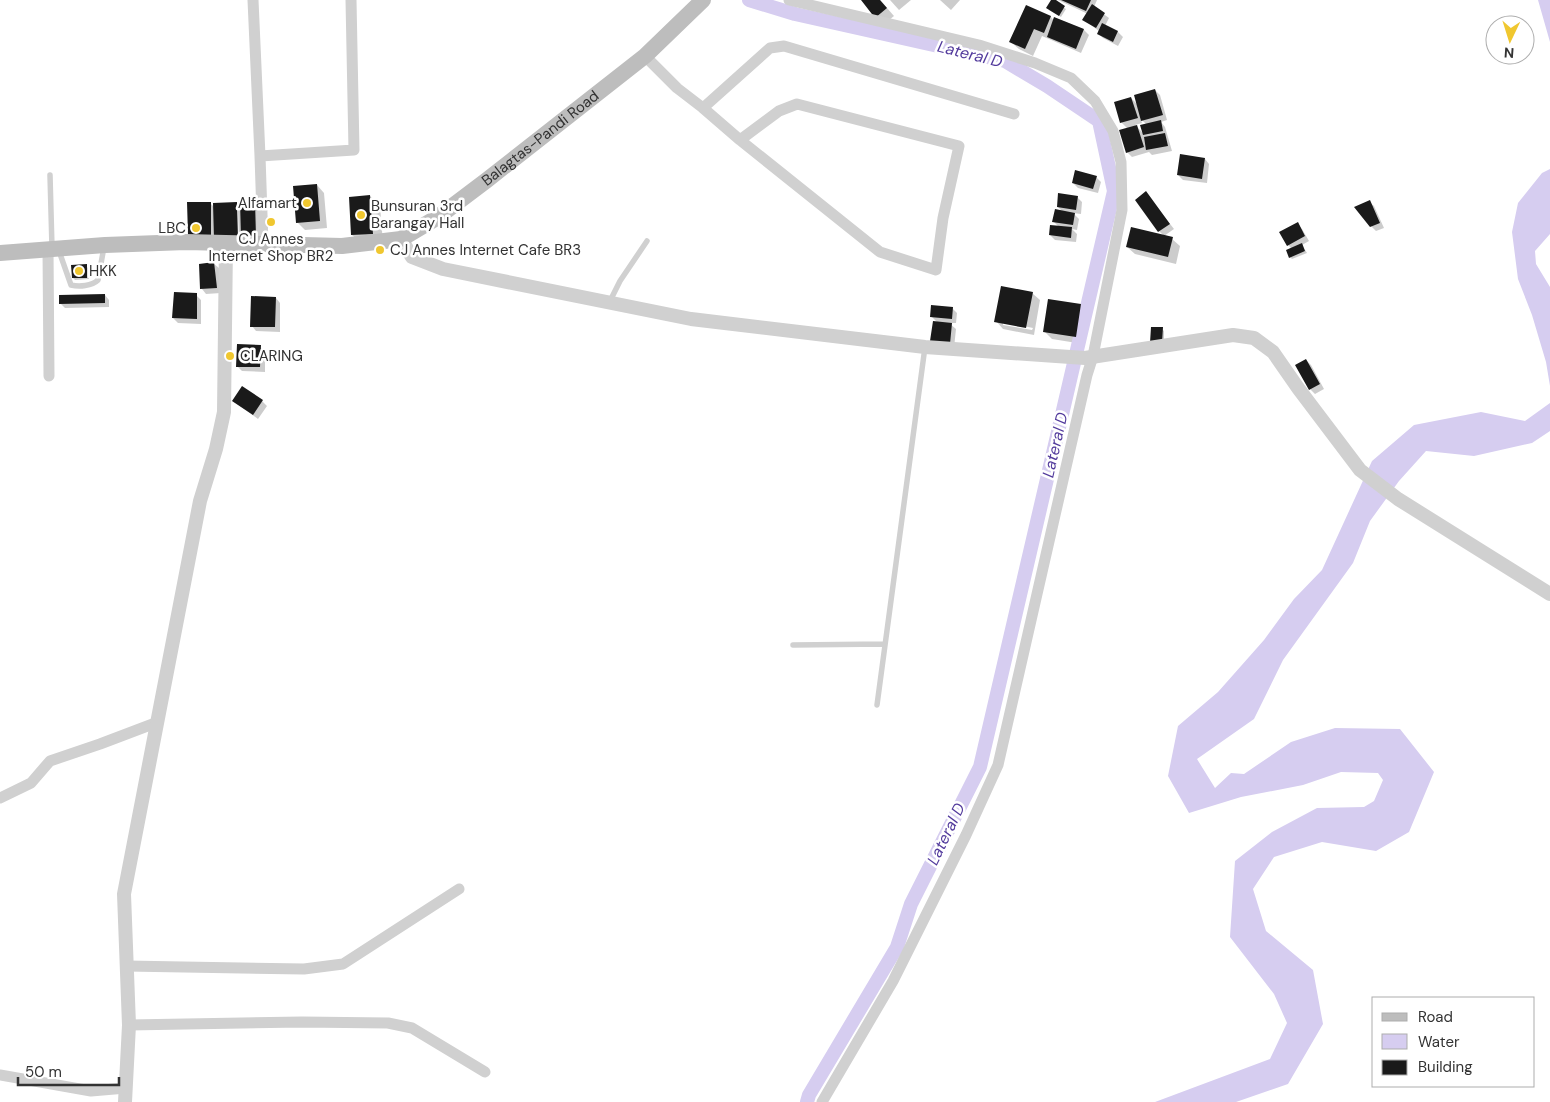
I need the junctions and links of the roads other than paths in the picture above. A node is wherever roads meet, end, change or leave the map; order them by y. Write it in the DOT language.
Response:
graph roads {
  1 [pos="252,0"];
  2 [pos="351,0"];
  3 [pos="704,0"];
  4 [pos="789,0"];
  5 [pos="645,56"];
  6 [pos="704,108"];
  7 [pos="1014,114"];
  8 [pos="740,140"];
  9 [pos="260,156"];
  10 [pos="50,175"];
  11 [pos="401,239"];
  12 [pos="648,241"];
  13 [pos="226,243"];
  14 [pos="263,244"];
  15 [pos="105,245"];
  16 [pos="53,249"];
  17 [pos="0,253"];
  18 [pos="609,303"];
  19 [pos="925,347"];
  20 [pos="1089,357"];
  21 [pos="48,376"];
  22 [pos="1550,594"];
  23 [pos="885,644"];
  24 [pos="793,645"];
  25 [pos="877,705"];
  26 [pos="158,722"];
  27 [pos="0,798"];
  28 [pos="458,889"];
  29 [pos="126,966"];
  30 [pos="129,1025"];
  31 [pos="485,1072"];
  32 [pos="0,1075"];
  33 [pos="125,1095"];
  34 [pos="822,1102"];
  1 -- 9 [label="street"];
  2 -- 9 [label="street"];
  3 -- 5 [label="main road, Balagtas-Pandi Road"];
  4 -- 20 [label="street"];
  5 -- 6 [label="street"];
  5 -- 11 [label="main road, Balagtas-Pandi Road"];
  6 -- 7 [label="street"];
  6 -- 8 [label="street"];
  8 -- 8 [label="street"];
  9 -- 14 [label="street"];
  10 -- 16 [label="lane"];
  11 -- 14 [label="main road, Balagtas-Pandi Road"];
  11 -- 18 [label="street"];
  12 -- 18 [label="lane"];
  13 -- 14 [label="main road, Balagtas-Pandi Road"];
  13 -- 15 [label="main road, Balagtas-Pandi Road"];
  13 -- 26 [label="street"];
  15 -- 16 [label="main road, Balagtas-Pandi Road"];
  15 -- 16 [label="lane"];
  16 -- 17 [label="main road, Balagtas-Pandi Road"];
  16 -- 21 [label="street"];
  18 -- 19 [label="street"];
  19 -- 20 [label="street"];
  19 -- 23 [label="lane"];
  20 -- 22 [label="street"];
  20 -- 34 [label="street"];
  23 -- 24 [label="lane"];
  23 -- 25 [label="lane"];
  26 -- 27 [label="street"];
  26 -- 29 [label="street"];
  28 -- 29 [label="street"];
  29 -- 30 [label="street"];
  30 -- 31 [label="street"];
  30 -- 33 [label="street"];
  32 -- 33 [label="street"];
}
